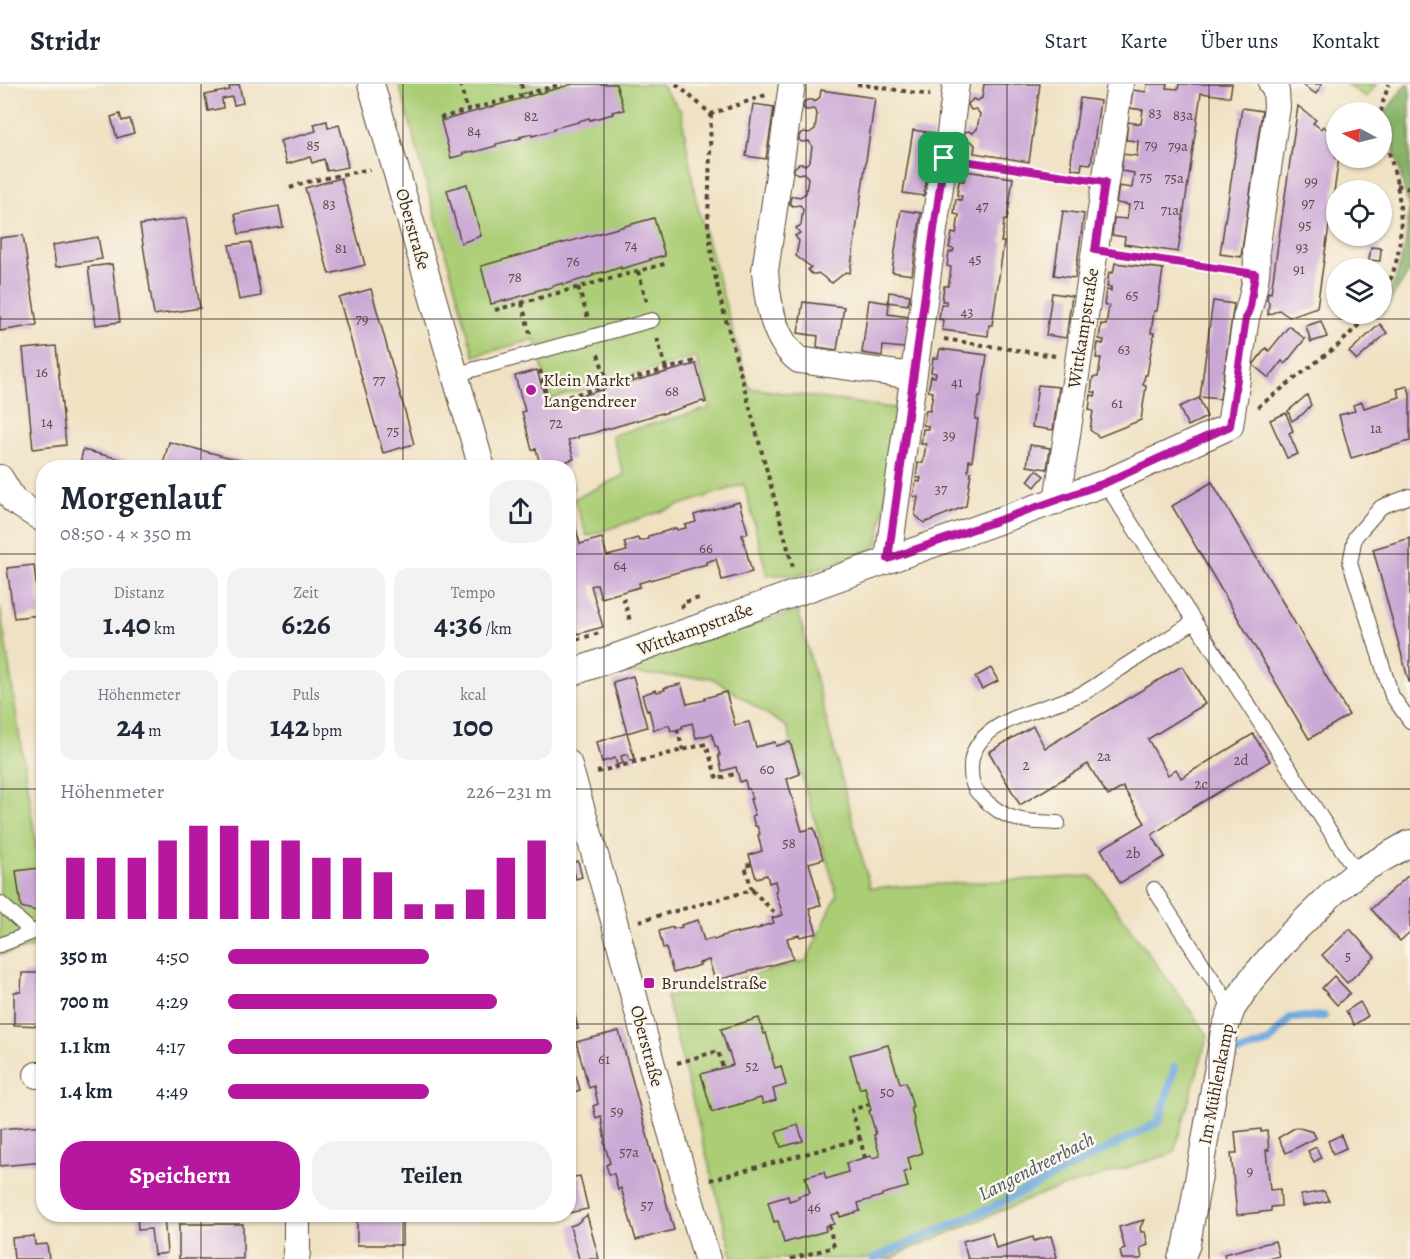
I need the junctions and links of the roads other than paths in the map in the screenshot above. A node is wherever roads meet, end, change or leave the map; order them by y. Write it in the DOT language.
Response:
graph roads {
  1 [pos="371,84"];
  2 [pos="792,84"];
  3 [pos="1120,84"];
  4 [pos="1272,84"];
  5 [pos="956,92"];
  6 [pos="652,320"];
  7 [pos="454,375"];
  8 [pos="913,376"];
  9 [pos="480,460"];
  10 [pos="0,478"];
  11 [pos="1105,483"];
  12 [pos="1410,496"];
  13 [pos="1057,501"];
  14 [pos="36,515"];
  15 [pos="888,559"];
  16 [pos="1194,622"];
  17 [pos="576,671"];
  18 [pos="1410,721"];
  19 [pos="576,787"];
  20 [pos="1059,823"];
  21 [pos="1410,843"];
  22 [pos="1357,873"];
  23 [pos="1155,889"];
  24 [pos="0,903"];
  25 [pos="36,929"];
  26 [pos="36,931"];
  27 [pos="0,945"];
  28 [pos="1232,1009"];
  29 [pos="297,1222"];
  30 [pos="296,1259"];
  31 [pos="707,1259"];
  32 [pos="1181,1259"];
  1 -- 7 [label="street, Oberstraße"];
  2 -- 8 [label="street"];
  3 -- 13 [label="street, Wittkampstraße"];
  4 -- 11 [label="street, Wittkampstraße"];
  5 -- 8 [label="street"];
  6 -- 7 [label="lane"];
  7 -- 9 [label="street, Oberstraße"];
  8 -- 15 [label="street"];
  10 -- 14 [label="street"];
  11 -- 13 [label="street, Wittkampstraße"];
  11 -- 16 [label="lane"];
  12 -- 18 [label="lane"];
  13 -- 15 [label="street, Wittkampstraße"];
  15 -- 17 [label="street, Wittkampstraße"];
  16 -- 20 [label="lane"];
  16 -- 22 [label="lane"];
  19 -- 31 [label="street, Oberstraße"];
  21 -- 22 [label="street, Im Mühlenkamp"];
  22 -- 28 [label="street, Im Mühlenkamp"];
  23 -- 28 [label="lane"];
  24 -- 25 [label="lane"];
  26 -- 27 [label="lane"];
  28 -- 32 [label="street, Im Mühlenkamp"];
  29 -- 30 [label="street"];
}
